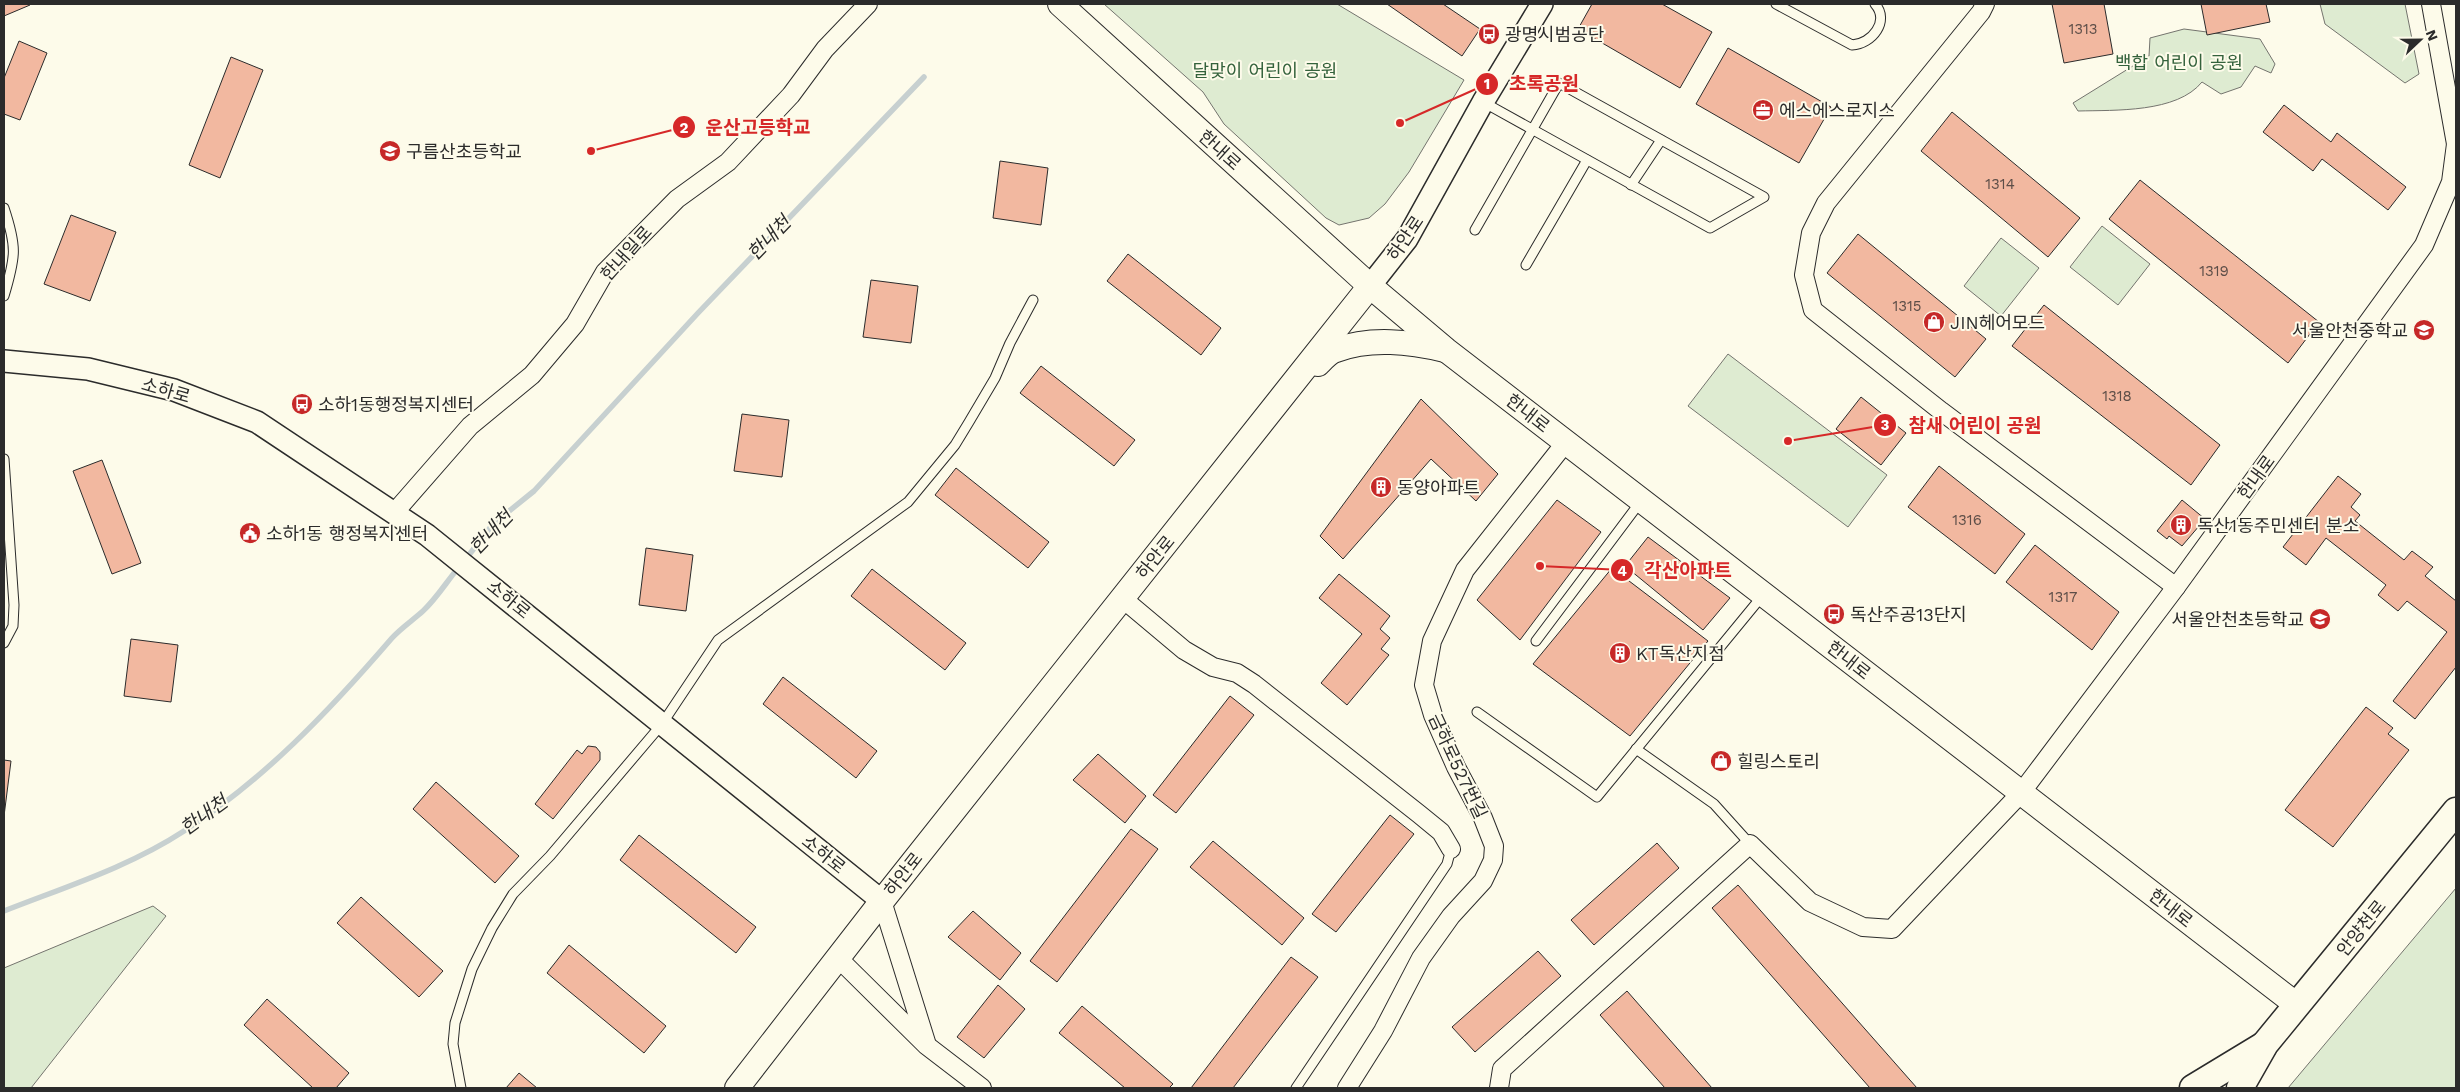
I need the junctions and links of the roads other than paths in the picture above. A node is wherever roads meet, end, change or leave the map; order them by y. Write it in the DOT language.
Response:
graph roads {
  1 [pos="868,4"];
  2 [pos="1060,4"];
  3 [pos="1542,4"];
  4 [pos="1776,4"];
  5 [pos="1875,4"];
  6 [pos="1985,4"];
  7 [pos="2432,4"];
  8 [pos="1483,102"];
  9 [pos="1533,129"];
  10 [pos="1660,140"];
  11 [pos="2456,144"];
  12 [pos="1587,160"];
  13 [pos="1631,185"];
  14 [pos="4,208"];
  15 [pos="1475,230"];
  16 [pos="1526,265"];
  17 [pos="1370,286"];
  18 [pos="4,296"];
  19 [pos="1033,300"];
  20 [pos="1446,350"];
  21 [pos="4,361"];
  22 [pos="1297,381"];
  23 [pos="1566,442"];
  24 [pos="4,459"];
  25 [pos="1641,501"];
  26 [pos="394,513"];
  27 [pos="2176,587"];
  28 [pos="1763,595"];
  29 [pos="1122,598"];
  30 [pos="1536,641"];
  31 [pos="4,643"];
  32 [pos="1477,712"];
  33 [pos="662,724"];
  34 [pos="1636,749"];
  35 [pos="2021,793"];
  36 [pos="2456,811"];
  37 [pos="1750,844"];
  38 [pos="1451,849"];
  39 [pos="882,901"];
  40 [pos="838,958"];
  41 [pos="2297,1005"];
  42 [pos="2265,1044"];
  43 [pos="926,1045"];
  44 [pos="461,1088"];
  45 [pos="737,1088"];
  46 [pos="982,1088"];
  47 [pos="1296,1088"];
  48 [pos="1347,1088"];
  49 [pos="1499,1088"];
  50 [pos="2193,1088"];
  51 [pos="2240,1088"];
  1 -- 26 [label="street, 한내일로"];
  2 -- 17 [label="main road, 한내로"];
  3 -- 8 [label="street, 하안로"];
  4 -- 5 [label="lane"];
  6 -- 27 [label="street"];
  7 -- 11 [label="street, 한내로"];
  8 -- 9 [label="lane"];
  8 -- 17 [label="street, 하안로"];
  9 -- 10 [label="lane"];
  9 -- 12 [label="lane"];
  9 -- 15 [label="lane"];
  10 -- 13 [label="lane"];
  10 -- 13 [label="lane"];
  11 -- 27 [label="street, 한내로"];
  12 -- 13 [label="lane"];
  12 -- 16 [label="lane"];
  14 -- 18 [label="lane"];
  17 -- 20 [label="main road, 한내로"];
  17 -- 22 [label="main road, 하안로"];
  19 -- 33 [label="lane"];
  20 -- 22 [label="main road"];
  20 -- 23 [label="main road, 한내로"];
  21 -- 26 [label="street, 소하로"];
  22 -- 29 [label="main road, 하안로"];
  23 -- 25 [label="main road, 한내로"];
  23 -- 48 [label="street, 금하로527번길"];
  24 -- 31 [label="lane"];
  25 -- 28 [label="main road, 한내로"];
  25 -- 30 [label="lane"];
  26 -- 33 [label="street, 소하로"];
  27 -- 35 [label="street, 한내로"];
  28 -- 34 [label="lane"];
  28 -- 35 [label="main road, 한내로"];
  29 -- 38 [label="street"];
  29 -- 39 [label="main road, 하안로"];
  32 -- 34 [label="lane"];
  33 -- 39 [label="street, 소하로"];
  33 -- 44 [label="lane"];
  34 -- 37 [label="lane"];
  35 -- 37 [label="street"];
  35 -- 41 [label="main road, 한내로"];
  36 -- 41 [label="main road, 안양천로"];
  37 -- 49 [label="street"];
  38 -- 47 [label="lane"];
  39 -- 40 [label="main road, 하안로"];
  39 -- 43 [label="street"];
  40 -- 43 [label="street"];
  40 -- 45 [label="main road, 하안로"];
  41 -- 42 [label="main road, 안양천로"];
  42 -- 50 [label="main road, 안양천로"];
  42 -- 51 [label="main road, 안양천로"];
  43 -- 46 [label="street"];
}
